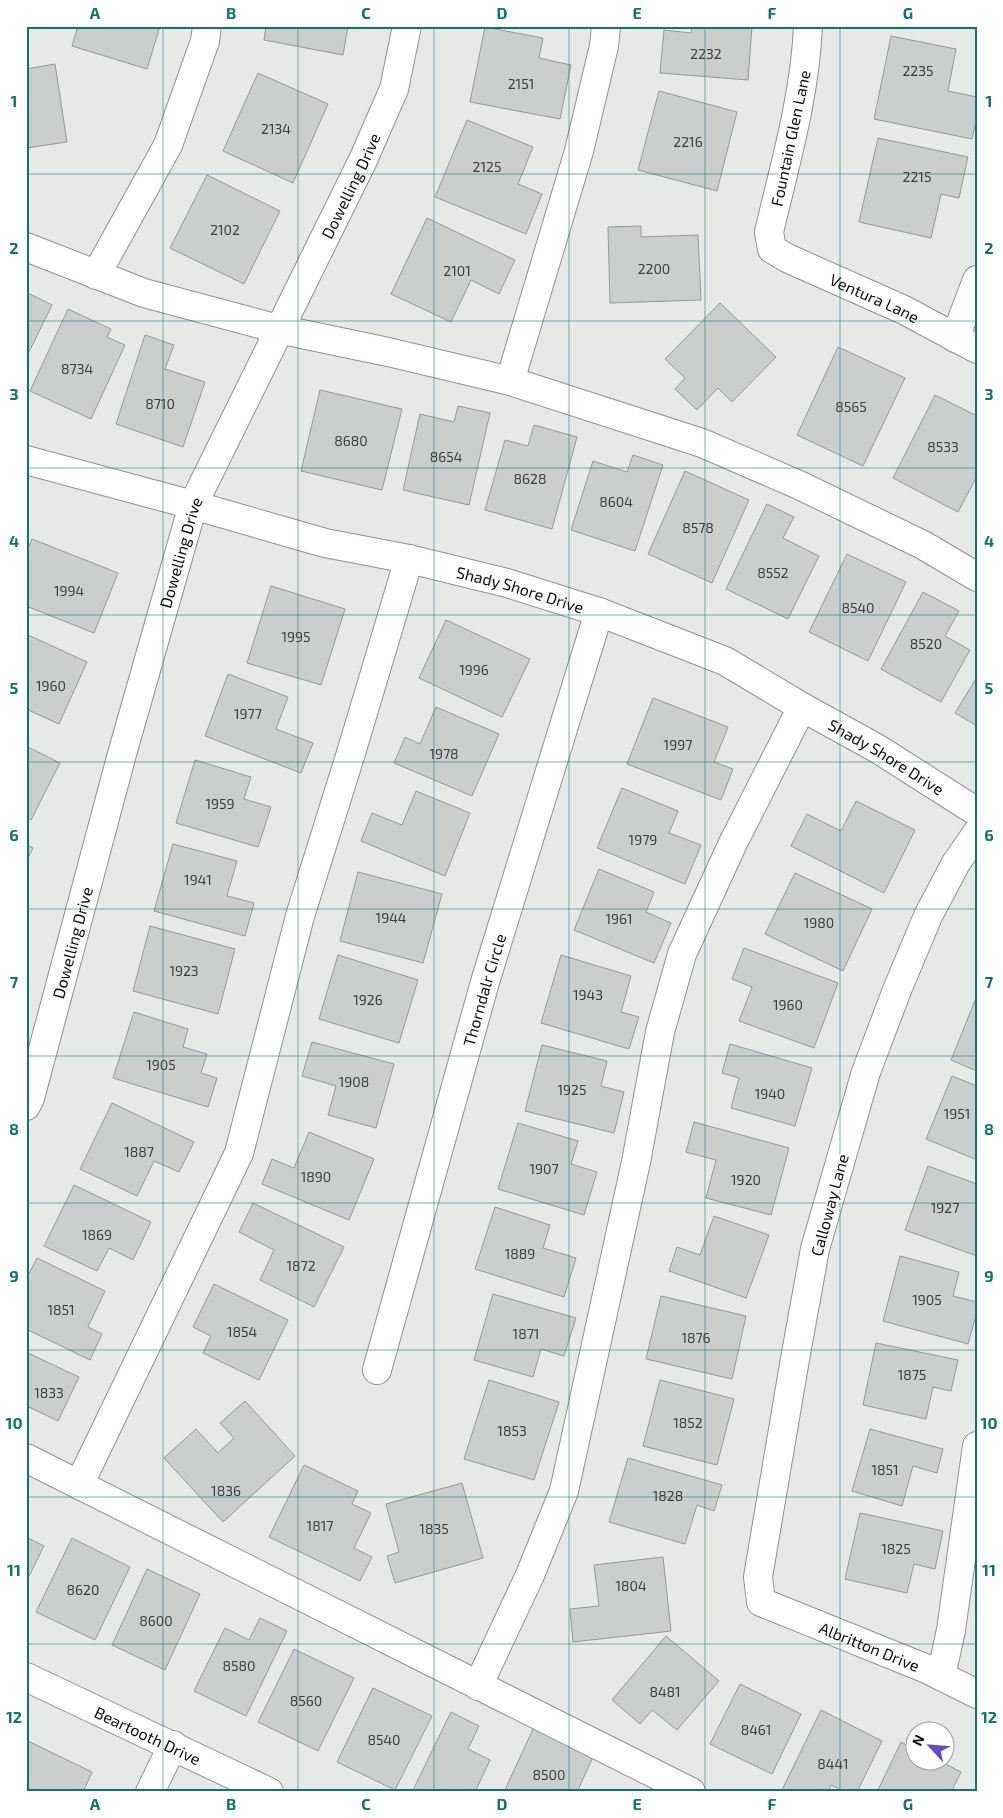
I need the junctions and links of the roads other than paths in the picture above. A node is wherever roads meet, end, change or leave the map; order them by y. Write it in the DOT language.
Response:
graph roads {
  1 [pos="207,26"];
  2 [pos="407,26"];
  3 [pos="606,26"];
  4 [pos="808,26"];
  5 [pos="26,247"];
  6 [pos="772,249"];
  7 [pos="96,275"];
  8 [pos="977,280"];
  9 [pos="278,329"];
  10 [pos="966,343"];
  11 [pos="510,381"];
  12 [pos="26,460"];
  13 [pos="193,505"];
  14 [pos="408,559"];
  15 [pos="977,577"];
  16 [pos="599,612"];
  17 [pos="802,707"];
  18 [pos="977,812"];
  19 [pos="977,833"];
  20 [pos="26,1106"];
  21 [pos="377,1370"];
  22 [pos="977,1446"];
  23 [pos="26,1458"];
  24 [pos="79,1484"];
  25 [pos="761,1602"];
  26 [pos="26,1676"];
  27 [pos="941,1676"];
  28 [pos="478,1686"];
  29 [pos="977,1694"];
  30 [pos="173,1745"];
  31 [pos="150,1792"];
  32 [pos="269,1792"];
  33 [pos="691,1792"];
  1 -- 7 [label="street"];
  2 -- 9 [label="street, Dowelling Drive"];
  3 -- 11 [label="street"];
  4 -- 6 [label="street, Fountain Glen Lane"];
  5 -- 7 [label="street"];
  6 -- 10 [label="street, Ventura Lane"];
  7 -- 9 [label="street"];
  8 -- 10 [label="street"];
  9 -- 11 [label="street"];
  9 -- 13 [label="street, Dowelling Drive"];
  11 -- 15 [label="street"];
  12 -- 13 [label="street, Shady Shore Drive"];
  13 -- 14 [label="street, Shady Shore Drive"];
  13 -- 20 [label="street, Dowelling Drive"];
  14 -- 16 [label="street, Shady Shore Drive"];
  14 -- 24 [label="street"];
  16 -- 17 [label="street, Shady Shore Drive"];
  16 -- 21 [label="street, Thorndalr Circle"];
  17 -- 18 [label="street, Shady Shore Drive"];
  17 -- 28 [label="street"];
  19 -- 25 [label="street, Calloway Lane"];
  22 -- 27 [label="street"];
  23 -- 24 [label="street"];
  24 -- 28 [label="street"];
  25 -- 27 [label="street, Albritton Drive"];
  26 -- 30 [label="street, Beartooth Drive"];
  27 -- 29 [label="street, Albritton Drive"];
  28 -- 33 [label="street"];
  30 -- 31 [label="street"];
  30 -- 32 [label="street, Beartooth Drive"];
}
